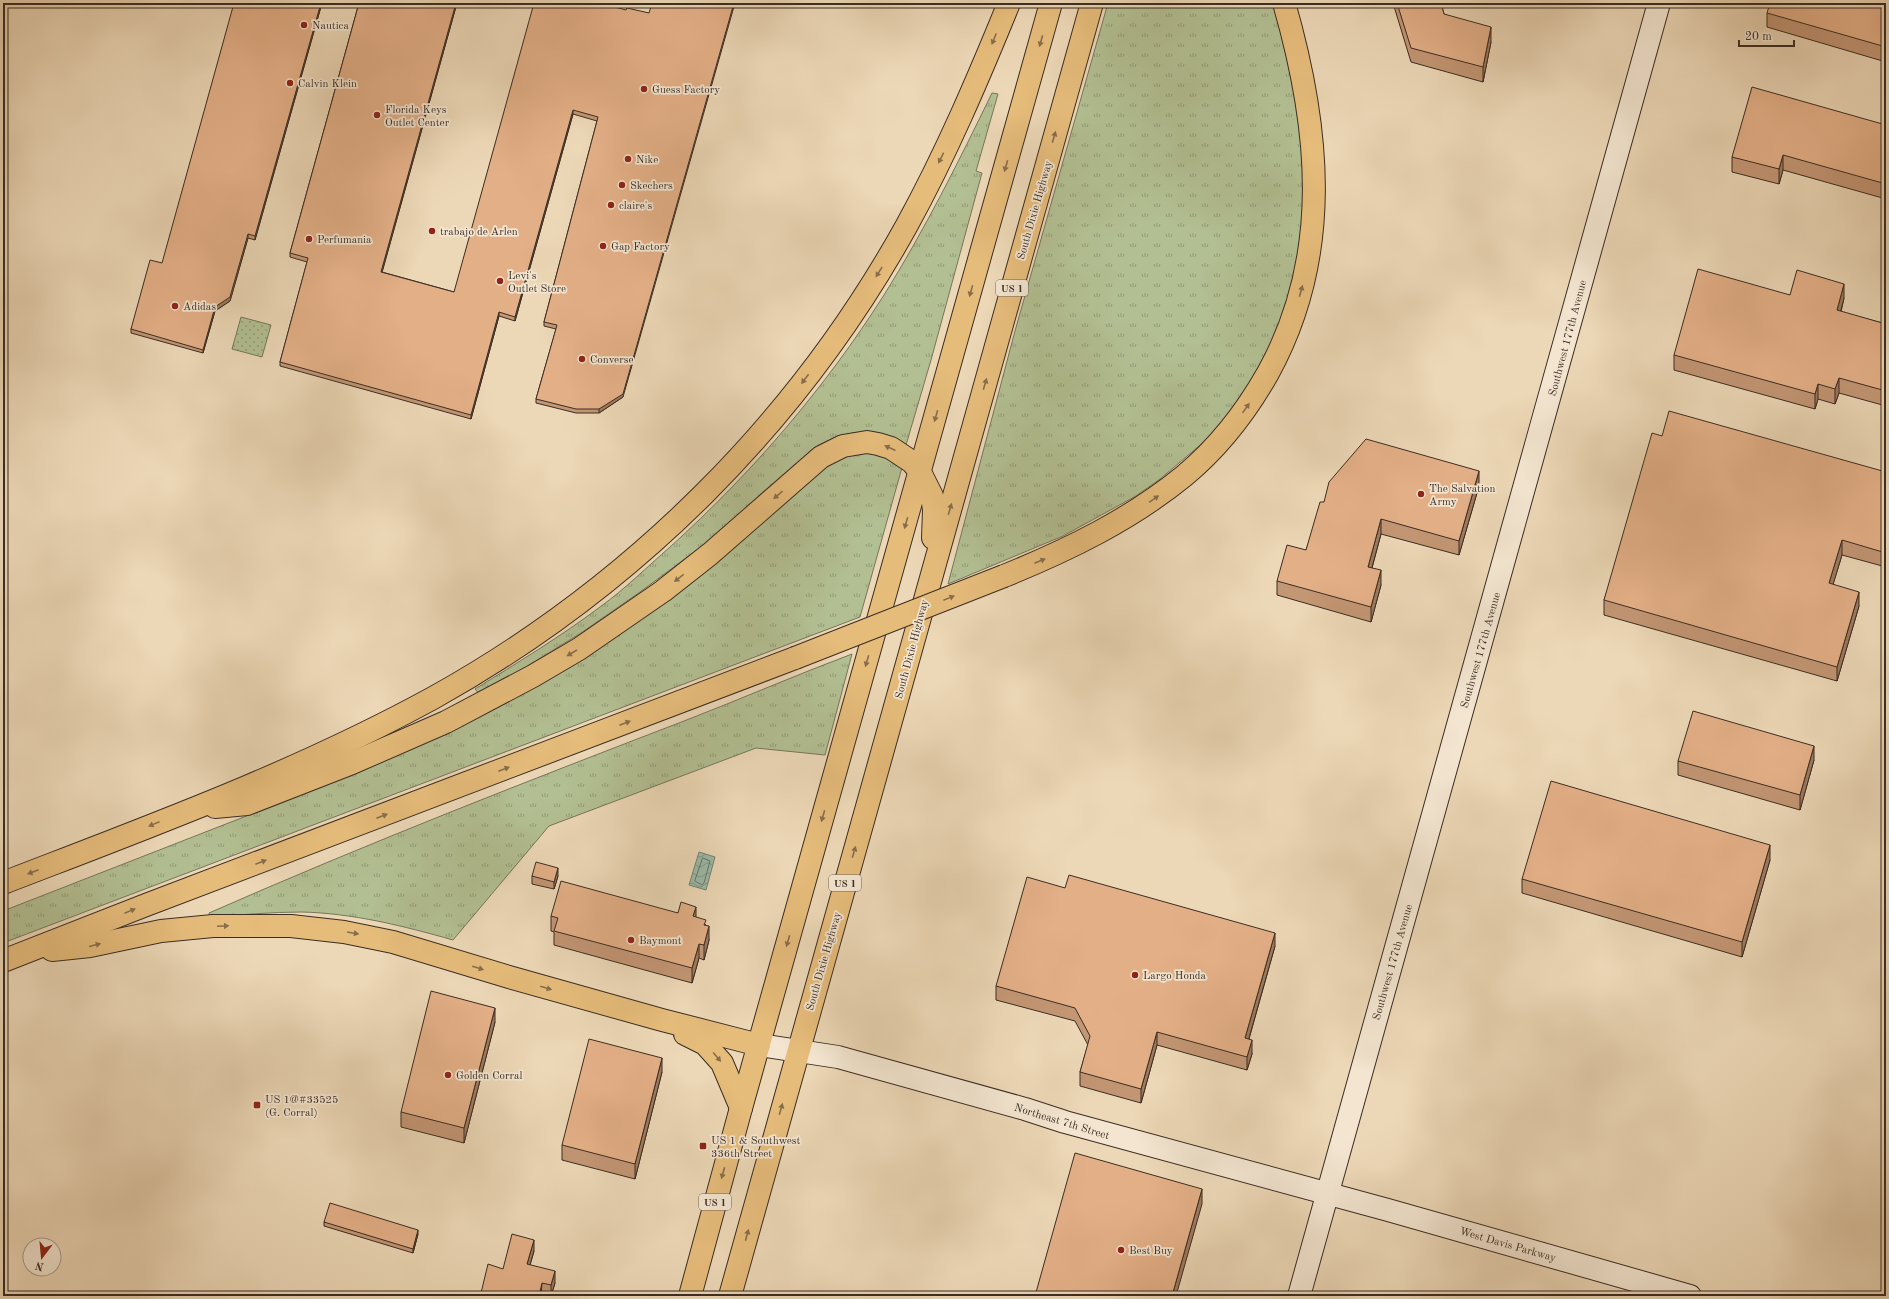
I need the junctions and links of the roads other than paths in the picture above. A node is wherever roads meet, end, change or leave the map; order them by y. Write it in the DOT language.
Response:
graph roads {
  1 [pos="1009,3"];
  2 [pos="1051,3"];
  3 [pos="1092,3"];
  4 [pos="1284,3"];
  5 [pos="1659,3"];
  6 [pos="920,472"];
  7 [pos="932,573"];
  8 [pos="190,810"];
  9 [pos="3,883"];
  10 [pos="29,952"];
  11 [pos="3,962"];
  12 [pos="662,1020"];
  13 [pos="758,1045"];
  14 [pos="797,1051"];
  15 [pos="740,1108"];
  16 [pos="1327,1194"];
  17 [pos="690,1296"];
  18 [pos="730,1296"];
  19 [pos="1299,1296"];
  20 [pos="1690,1296"];
  1 -- 8 [label="highway, one-way"];
  2 -- 6 [label="highway, US 1, one-way"];
  7 -- 3 [label="highway, South Dixie Highway / US 1, one-way"];
  10 -- 4 [label="highway, one-way, bridge"];
  5 -- 16 [label="main road, Southwest 177th Avenue"];
  6 -- 7 [label="highway"];
  6 -- 8 [label="highway, one-way"];
  6 -- 13 [label="highway, US 1, one-way"];
  14 -- 7 [label="highway, South Dixie Highway / US 1, one-way"];
  8 -- 9 [label="highway, one-way"];
  10 -- 11 [label="highway"];
  10 -- 12 [label="highway, one-way"];
  12 -- 13 [label="highway"];
  12 -- 15 [label="highway, one-way"];
  13 -- 14 [label="main road, Northeast 7th Street"];
  13 -- 15 [label="highway, US 1"];
  14 -- 16 [label="main road, Northeast 7th Street"];
  18 -- 14 [label="highway, South Dixie Highway / US 1, one-way"];
  15 -- 17 [label="highway, US 1, one-way"];
  16 -- 19 [label="main road, Southwest 177th Avenue"];
  16 -- 20 [label="main road, West Davis Parkway"];
}
